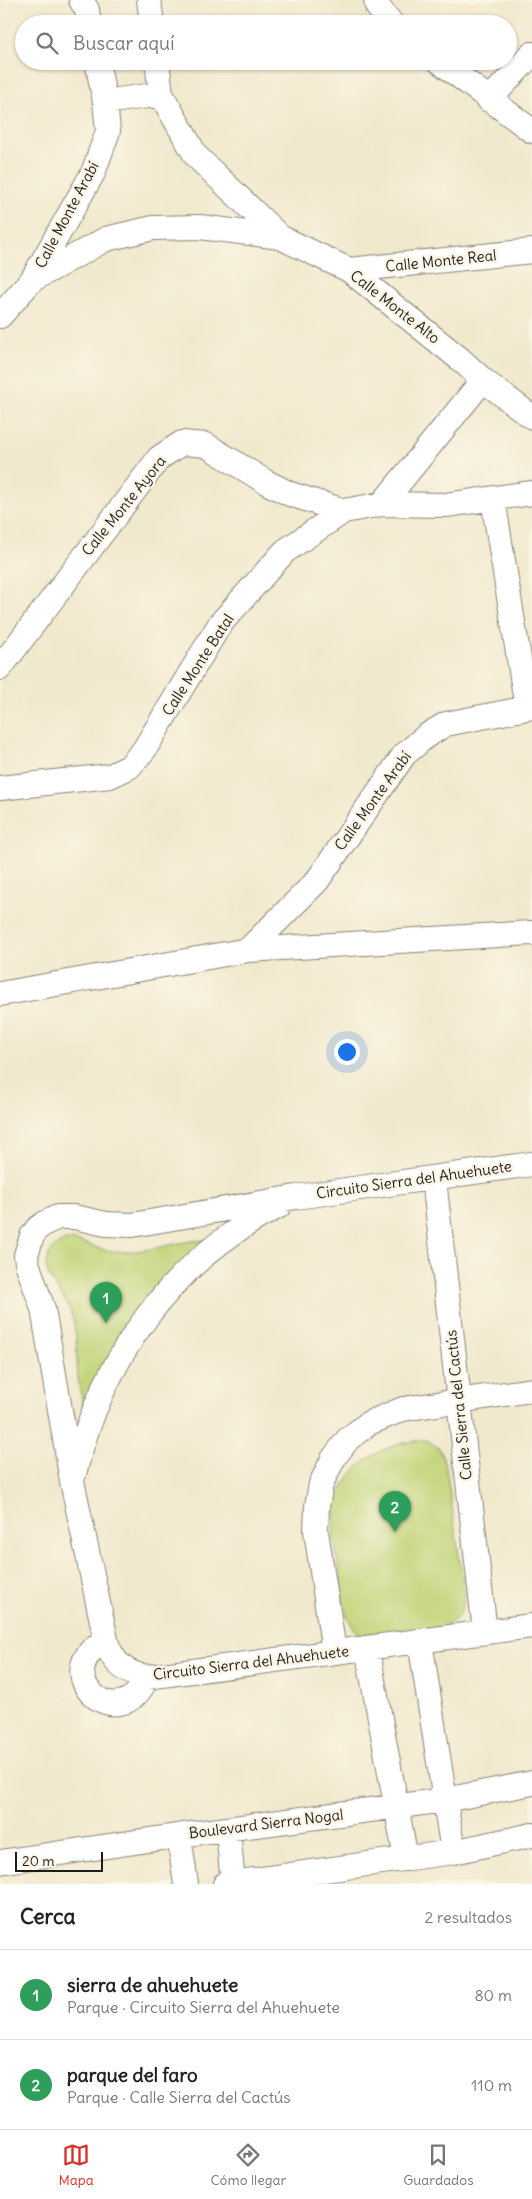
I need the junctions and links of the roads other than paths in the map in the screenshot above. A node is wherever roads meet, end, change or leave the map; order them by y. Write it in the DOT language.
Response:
graph roads {
  1 [pos="149,0"];
  2 [pos="376,0"];
  3 [pos="151,15"];
  4 [pos="384,15"];
  5 [pos="532,54"];
  6 [pos="98,70"];
  7 [pos="158,70"];
  8 [pos="451,70"];
  9 [pos="161,94"];
  10 [pos="489,100"];
  11 [pos="105,102"];
  12 [pos="532,131"];
  13 [pos="280,237"];
  14 [pos="532,251"];
  15 [pos="349,270"];
  16 [pos="32,280"];
  17 [pos="0,316"];
  18 [pos="483,380"];
  19 [pos="532,417"];
  20 [pos="532,493"];
  21 [pos="492,500"];
  22 [pos="382,504"];
  23 [pos="344,510"];
  24 [pos="0,668"];
  25 [pos="530,708"];
  26 [pos="0,788"];
  27 [pos="532,933"];
  28 [pos="248,950"];
  29 [pos="0,994"];
  30 [pos="532,1164"];
  31 [pos="434,1178"];
  32 [pos="296,1197"];
  33 [pos="532,1390"];
  34 [pos="459,1402"];
  35 [pos="72,1481"];
  36 [pos="532,1626"];
  37 [pos="485,1632"];
  38 [pos="106,1640"];
  39 [pos="420,1641"];
  40 [pos="367,1648"];
  41 [pos="334,1652"];
  42 [pos="146,1677"];
  43 [pos="532,1783"];
  44 [pos="445,1800"];
  45 [pos="396,1808"];
  46 [pos="228,1829"];
  47 [pos="532,1835"];
  48 [pos="179,1836"];
  49 [pos="453,1852"];
  50 [pos="406,1859"];
  51 [pos="0,1862"];
  52 [pos="186,1884"];
  53 [pos="230,1884"];
  1 -- 3 [label="street"];
  2 -- 4 [label="street"];
  5 -- 10 [label="street"];
  6 -- 11 [label="street, Calle Monte Arabí"];
  7 -- 9 [label="street, Calle Monte Alto"];
  8 -- 10 [label="street"];
  9 -- 11 [label="street"];
  9 -- 13 [label="street, Calle Monte Alto"];
  10 -- 12 [label="street"];
  11 -- 16 [label="street, Calle Monte Arabí"];
  13 -- 15 [label="street, Calle Monte Alto"];
  13 -- 16 [label="street, Calle Monte Arabí"];
  14 -- 15 [label="street, Calle Monte Real"];
  15 -- 18 [label="street, Calle Monte Alto"];
  16 -- 17 [label="street, Calle Monte Arabí"];
  18 -- 19 [label="street, Calle Monte Alto"];
  18 -- 22 [label="street"];
  20 -- 21 [label="street, Calle Monte Batal"];
  21 -- 22 [label="street, Calle Monte Batal"];
  21 -- 25 [label="street"];
  22 -- 23 [label="street, Calle Monte Batal"];
  23 -- 24 [label="street, Calle Monte Ayora"];
  23 -- 26 [label="street, Calle Monte Batal"];
  25 -- 28 [label="street, Calle Monte Arabí"];
  27 -- 28 [label="street"];
  28 -- 29 [label="street"];
  30 -- 31 [label="street, Circuito Sierra del Ahuehuete"];
  31 -- 32 [label="street, Circuito Sierra del Ahuehuete"];
  31 -- 34 [label="street, Calle Sierra del Cactús"];
  32 -- 35 [label="street, Circuito Sierra del Ahuehuete"];
  32 -- 35 [label="street, Circuito Sierra del Ahuehuete"];
  33 -- 34 [label="street"];
  34 -- 37 [label="street, Calle Sierra del Cactús"];
  34 -- 41 [label="street"];
  35 -- 38 [label="street, Circuito Sierra del Ahuehuete"];
  36 -- 37 [label="street, Circuito Sierra del Ahuehuete"];
  37 -- 39 [label="street, Circuito Sierra del Ahuehuete"];
  38 -- 42 [label="street, Circuito Sierra del Ahuehuete"];
  38 -- 42 [label="street"];
  39 -- 40 [label="street, Circuito Sierra del Ahuehuete"];
  39 -- 44 [label="street"];
  40 -- 41 [label="street, Circuito Sierra del Ahuehuete"];
  40 -- 45 [label="street, Circuito Sierra del Ahuehuete"];
  41 -- 42 [label="street, Circuito Sierra del Ahuehuete"];
  43 -- 44 [label="street, Boulevard Sierra Nogal"];
  44 -- 45 [label="street, Boulevard Sierra Nogal"];
  44 -- 49 [label="street"];
  45 -- 46 [label="street, Boulevard Sierra Nogal"];
  45 -- 50 [label="street, Circuito Sierra del Ahuehuete"];
  46 -- 48 [label="street, Boulevard Sierra Nogal"];
  46 -- 53 [label="street"];
  47 -- 49 [label="street"];
  48 -- 51 [label="street, Boulevard Sierra Nogal"];
  48 -- 52 [label="street"];
  49 -- 50 [label="street"];
  50 -- 53 [label="street"];
}
